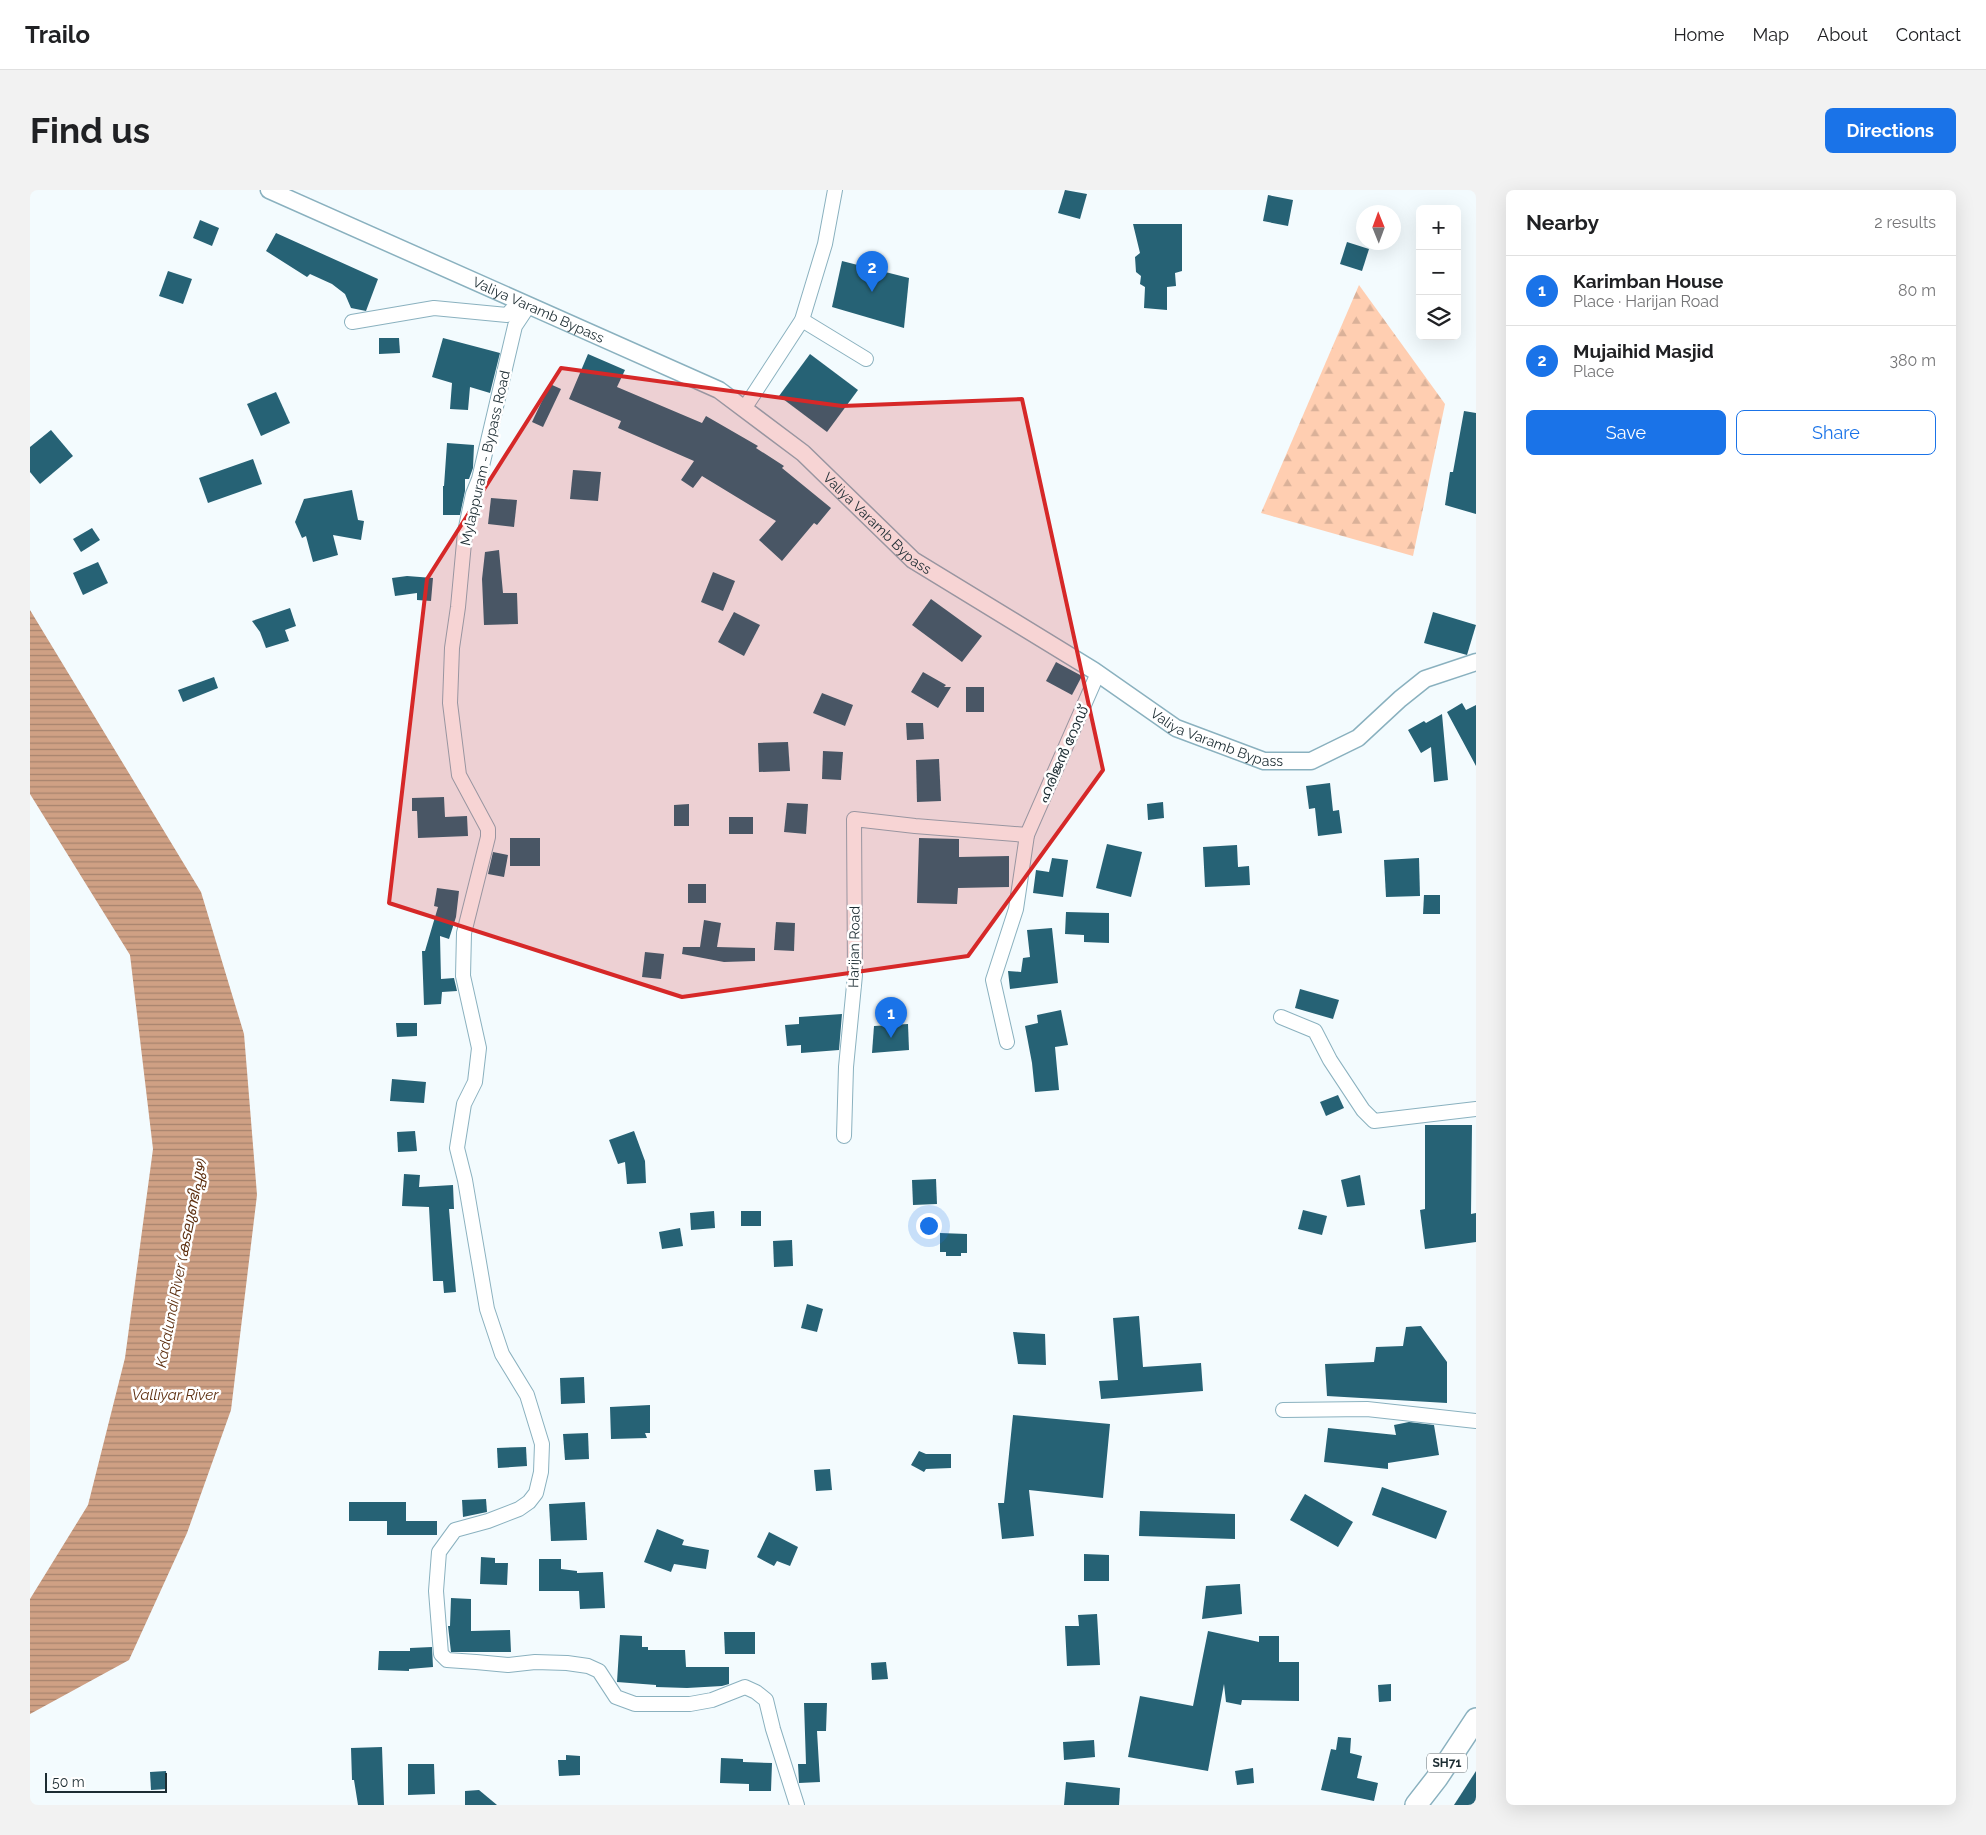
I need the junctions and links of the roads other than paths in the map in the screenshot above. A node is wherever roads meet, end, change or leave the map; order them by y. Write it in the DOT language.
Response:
graph roads {
  1 [pos="269,190"];
  2 [pos="835,190"];
  3 [pos="524,303"];
  4 [pos="802,320"];
  5 [pos="352,322"];
  6 [pos="866,359"];
  7 [pos="744,409"];
  8 [pos="1476,662"];
  9 [pos="1098,673"];
  10 [pos="1027,834"];
  11 [pos="1281,1017"];
  12 [pos="1007,1042"];
  13 [pos="1476,1109"];
  14 [pos="844,1136"];
  15 [pos="1284,1410"];
  16 [pos="1476,1421"];
  17 [pos="1476,1719"];
  18 [pos="797,1805"];
  19 [pos="1416,1805"];
  1 -- 3 [label="street, Valiya Varamb Bypass"];
  2 -- 4 [label="street"];
  3 -- 5 [label="street"];
  3 -- 7 [label="street, Valiya Varamb Bypass"];
  3 -- 18 [label="street, Mylappuram - Bypass Road"];
  4 -- 6 [label="street"];
  4 -- 7 [label="street"];
  7 -- 9 [label="street, Valiya Varamb Bypass"];
  8 -- 9 [label="street, Valiya Varamb Bypass"];
  9 -- 10 [label="street, ഹരിജൻ റോഡ്"];
  10 -- 12 [label="street, ഹരിജൻ റോഡ്"];
  10 -- 14 [label="street, Harijan Road"];
  11 -- 13 [label="street"];
  15 -- 16 [label="street"];
  17 -- 19 [label="main road, SH71"];
}
